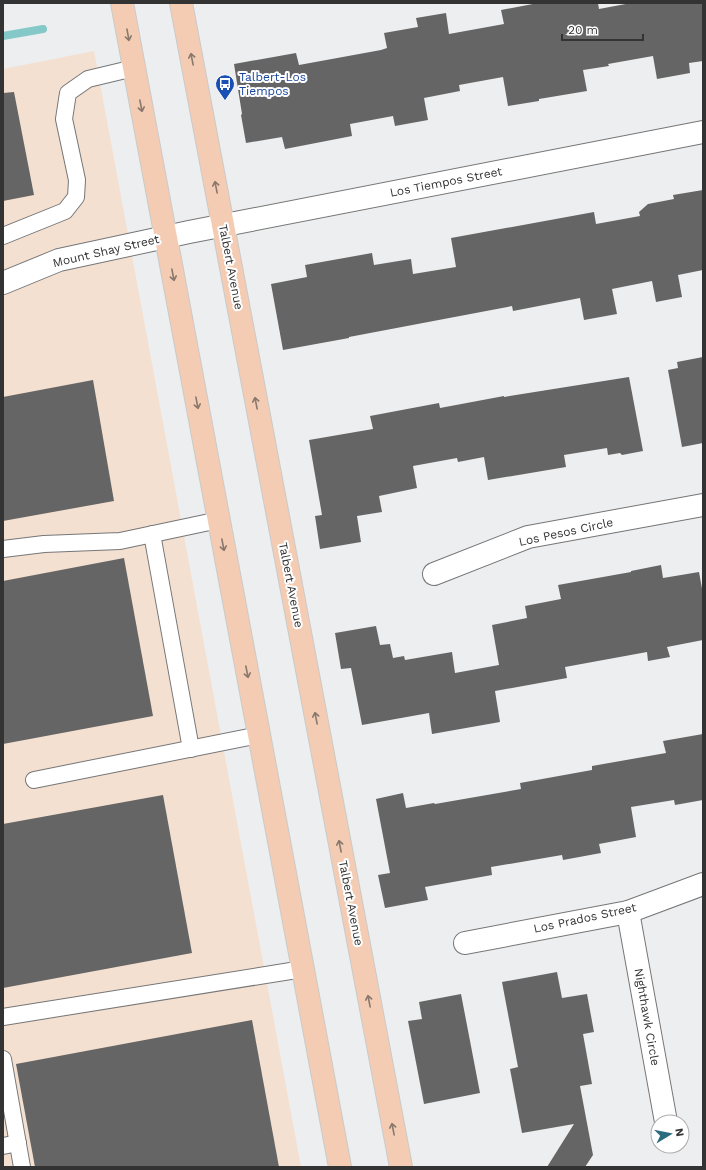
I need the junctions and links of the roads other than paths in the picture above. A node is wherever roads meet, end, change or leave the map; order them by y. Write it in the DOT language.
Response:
graph roads {
  1 [pos="122,3"];
  2 [pos="181,3"];
  3 [pos="134,68"];
  4 [pos="703,132"];
  5 [pos="223,225"];
  6 [pos="189,232"];
  7 [pos="3,236"];
  8 [pos="165,237"];
  9 [pos="3,283"];
  10 [pos="703,505"];
  11 [pos="219,520"];
  12 [pos="152,534"];
  13 [pos="3,550"];
  14 [pos="434,574"];
  15 [pos="259,735"];
  16 [pos="191,749"];
  17 [pos="34,780"];
  18 [pos="703,884"];
  19 [pos="628,912"];
  20 [pos="465,943"];
  21 [pos="303,969"];
  22 [pos="3,1018"];
  23 [pos="3,1059"];
  24 [pos="665,1114"];
  25 [pos="10,1145"];
  26 [pos="22,1167"];
  27 [pos="340,1167"];
  28 [pos="401,1167"];
  1 -- 3 [label="main road, one-way"];
  5 -- 2 [label="main road, Talbert Avenue, one-way"];
  3 -- 7 [label="lane"];
  3 -- 8 [label="main road, one-way"];
  4 -- 5 [label="street, Los Tiempos Street"];
  5 -- 6 [label="street, Los Tiempos Street"];
  28 -- 5 [label="main road, Talbert Avenue, one-way"];
  6 -- 8 [label="street, Mount Shay Street"];
  8 -- 9 [label="street, Mount Shay Street"];
  8 -- 11 [label="main road, one-way"];
  10 -- 14 [label="street, Los Pesos Circle"];
  11 -- 12 [label="lane"];
  11 -- 15 [label="main road, one-way"];
  12 -- 13 [label="lane"];
  12 -- 16 [label="lane"];
  15 -- 16 [label="lane"];
  15 -- 21 [label="main road"];
  16 -- 17 [label="lane"];
  18 -- 19 [label="street, Los Prados Street"];
  19 -- 20 [label="street, Los Prados Street"];
  19 -- 24 [label="street, Nighthawk Circle"];
  21 -- 22 [label="lane"];
  21 -- 27 [label="main road"];
  23 -- 25 [label="lane"];
  25 -- 26 [label="lane"];
}
